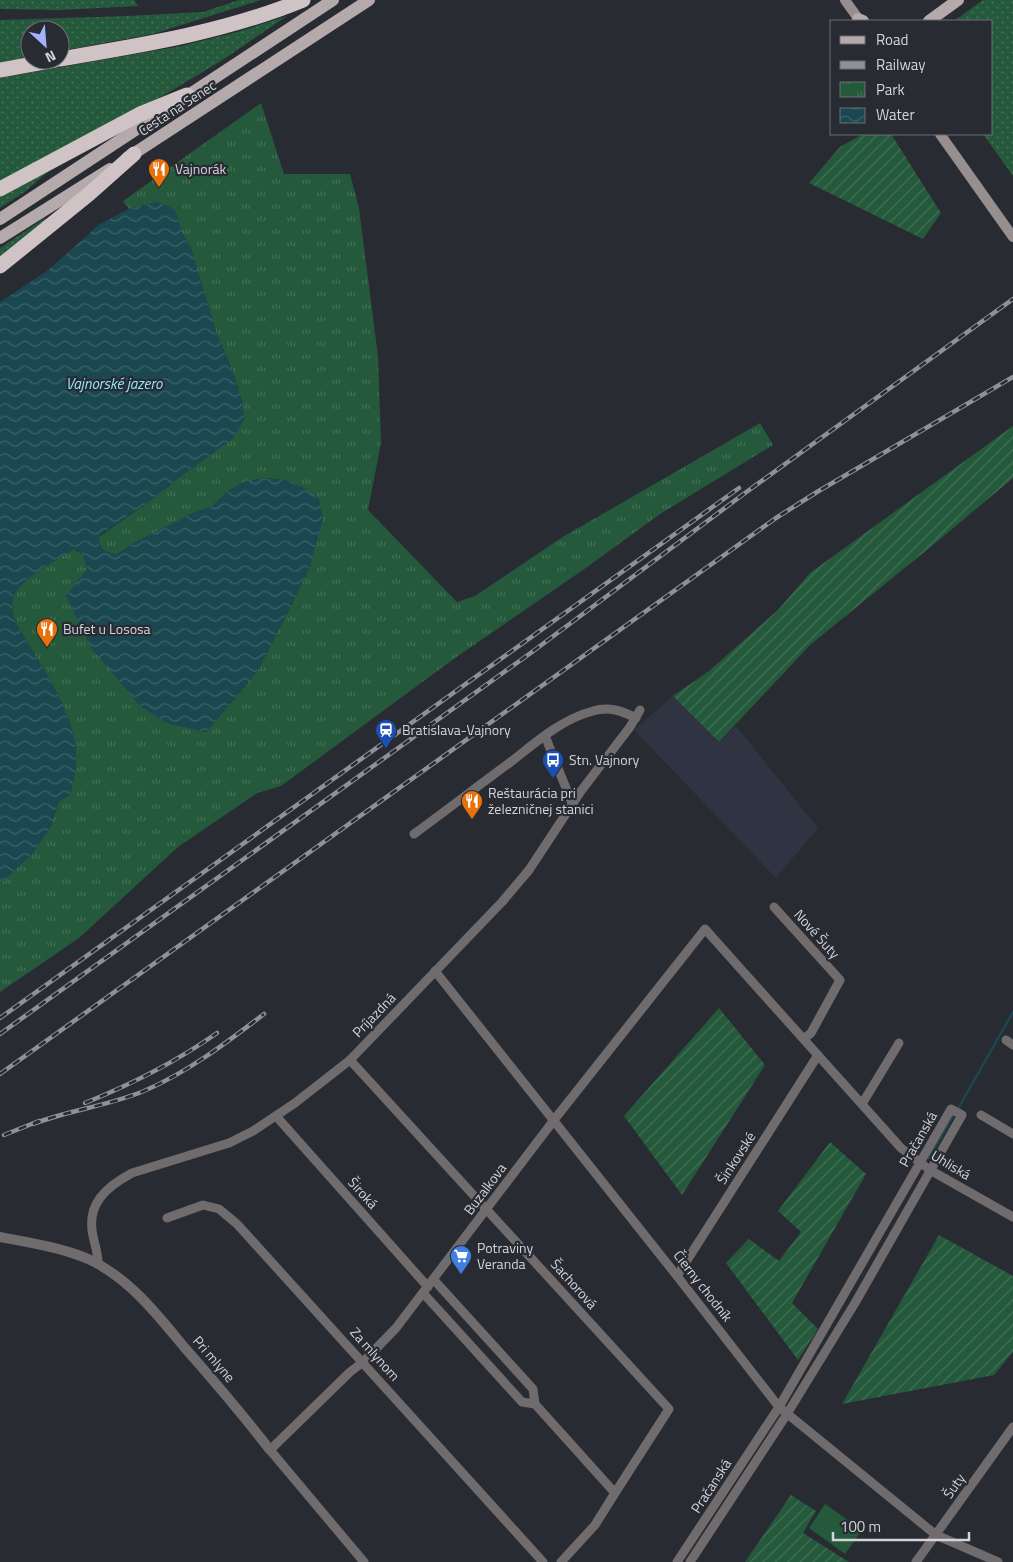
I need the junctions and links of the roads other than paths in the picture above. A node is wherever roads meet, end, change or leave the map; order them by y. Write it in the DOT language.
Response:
graph roads {
  1 [pos="303,0"];
  2 [pos="333,0"];
  3 [pos="369,0"];
  4 [pos="845,0"];
  5 [pos="958,0"];
  6 [pos="860,20"];
  7 [pos="930,20"];
  8 [pos="70,57"];
  9 [pos="20,66"];
  10 [pos="0,70"];
  11 [pos="187,95"];
  12 [pos="941,135"];
  13 [pos="134,154"];
  14 [pos="0,189"];
  15 [pos="0,219"];
  16 [pos="1013,237"];
  17 [pos="0,238"];
  18 [pos="0,266"];
  19 [pos="545,736"];
  20 [pos="572,804"];
  21 [pos="414,834"];
  22 [pos="774,907"];
  23 [pos="705,929"];
  24 [pos="436,971"];
  25 [pos="804,1038"];
  26 [pos="900,1043"];
  27 [pos="818,1055"];
  28 [pos="350,1060"];
  29 [pos="862,1104"];
  30 [pos="981,1114"];
  31 [pos="276,1116"];
  32 [pos="554,1120"];
  33 [pos="1013,1134"];
  34 [pos="921,1163"];
  35 [pos="930,1170"];
  36 [pos="487,1209"];
  37 [pos="1013,1217"];
  38 [pos="167,1218"];
  39 [pos="0,1236"];
  40 [pos="98,1263"];
  41 [pos="678,1276"];
  42 [pos="429,1287"];
  43 [pos="363,1362"];
  44 [pos="535,1404"];
  45 [pos="779,1407"];
  46 [pos="787,1414"];
  47 [pos="1013,1426"];
  48 [pos="270,1450"];
  49 [pos="616,1493"];
  50 [pos="936,1535"];
  51 [pos="364,1562"];
  52 [pos="543,1562"];
  53 [pos="561,1562"];
  54 [pos="677,1562"];
  55 [pos="690,1562"];
  56 [pos="916,1562"];
  57 [pos="998,1562"];
  1 -- 8 [label="highway"];
  2 -- 11 [label="main road, Cesta na Senec"];
  3 -- 13 [label="main road, Cesta na Senec"];
  4 -- 6 [label="main road"];
  5 -- 7 [label="main road"];
  9 -- 10 [label="highway"];
  11 -- 14 [label="highway"];
  11 -- 15 [label="main road, Cesta na Senec"];
  12 -- 16 [label="main road"];
  13 -- 17 [label="main road, Cesta na Senec"];
  13 -- 18 [label="highway"];
  19 -- 20 [label="street"];
  19 -- 20 [label="street, Príjazdná"];
  19 -- 21 [label="street"];
  20 -- 24 [label="street, Príjazdná"];
  22 -- 25 [label="street, Nové Šuty"];
  23 -- 25 [label="street, Uhliská"];
  23 -- 32 [label="street, Buzalkova"];
  24 -- 28 [label="street, Príjazdná"];
  24 -- 32 [label="street, Čierny chodník"];
  25 -- 27 [label="street, Uhliská"];
  26 -- 29 [label="street"];
  27 -- 29 [label="street, Uhliská"];
  27 -- 41 [label="street, Šinkovské"];
  28 -- 31 [label="street, Príjazdná"];
  28 -- 36 [label="street, Šachorová"];
  29 -- 34 [label="street, Uhliská"];
  30 -- 33 [label="street"];
  31 -- 40 [label="street, Príjazdná"];
  31 -- 42 [label="street, Široká"];
  32 -- 36 [label="street, Buzalkova"];
  32 -- 41 [label="street, Čierny chodník"];
  34 -- 35 [label="street, Uhliská"];
  34 -- 35 [label="street, Pračanská"];
  34 -- 45 [label="street, Pračanská"];
  35 -- 37 [label="street, Uhliská"];
  35 -- 46 [label="street, Pračanská"];
  36 -- 42 [label="street, Buzalkova"];
  36 -- 49 [label="street, Šachorová"];
  38 -- 43 [label="street, Za mlynom"];
  39 -- 40 [label="street, Pri mlyne"];
  40 -- 48 [label="street, Pri mlyne"];
  41 -- 45 [label="street, Čierny chodník"];
  42 -- 43 [label="street, Buzalkova"];
  42 -- 44 [label="street, Široká"];
  42 -- 44 [label="street, Široká"];
  43 -- 48 [label="street, Buzalkova"];
  43 -- 52 [label="street, Za mlynom"];
  44 -- 49 [label="street, Široká"];
  45 -- 46 [label="street, Čierny chodník"];
  45 -- 54 [label="street, Pračanská"];
  46 -- 50 [label="street, Čierny chodník"];
  46 -- 55 [label="street, Pračanská"];
  47 -- 50 [label="street, Šuty"];
  48 -- 51 [label="street, Pri mlyne"];
  49 -- 53 [label="street"];
  50 -- 56 [label="street, Šuty"];
  50 -- 57 [label="street, Čierny chodník"];
}
